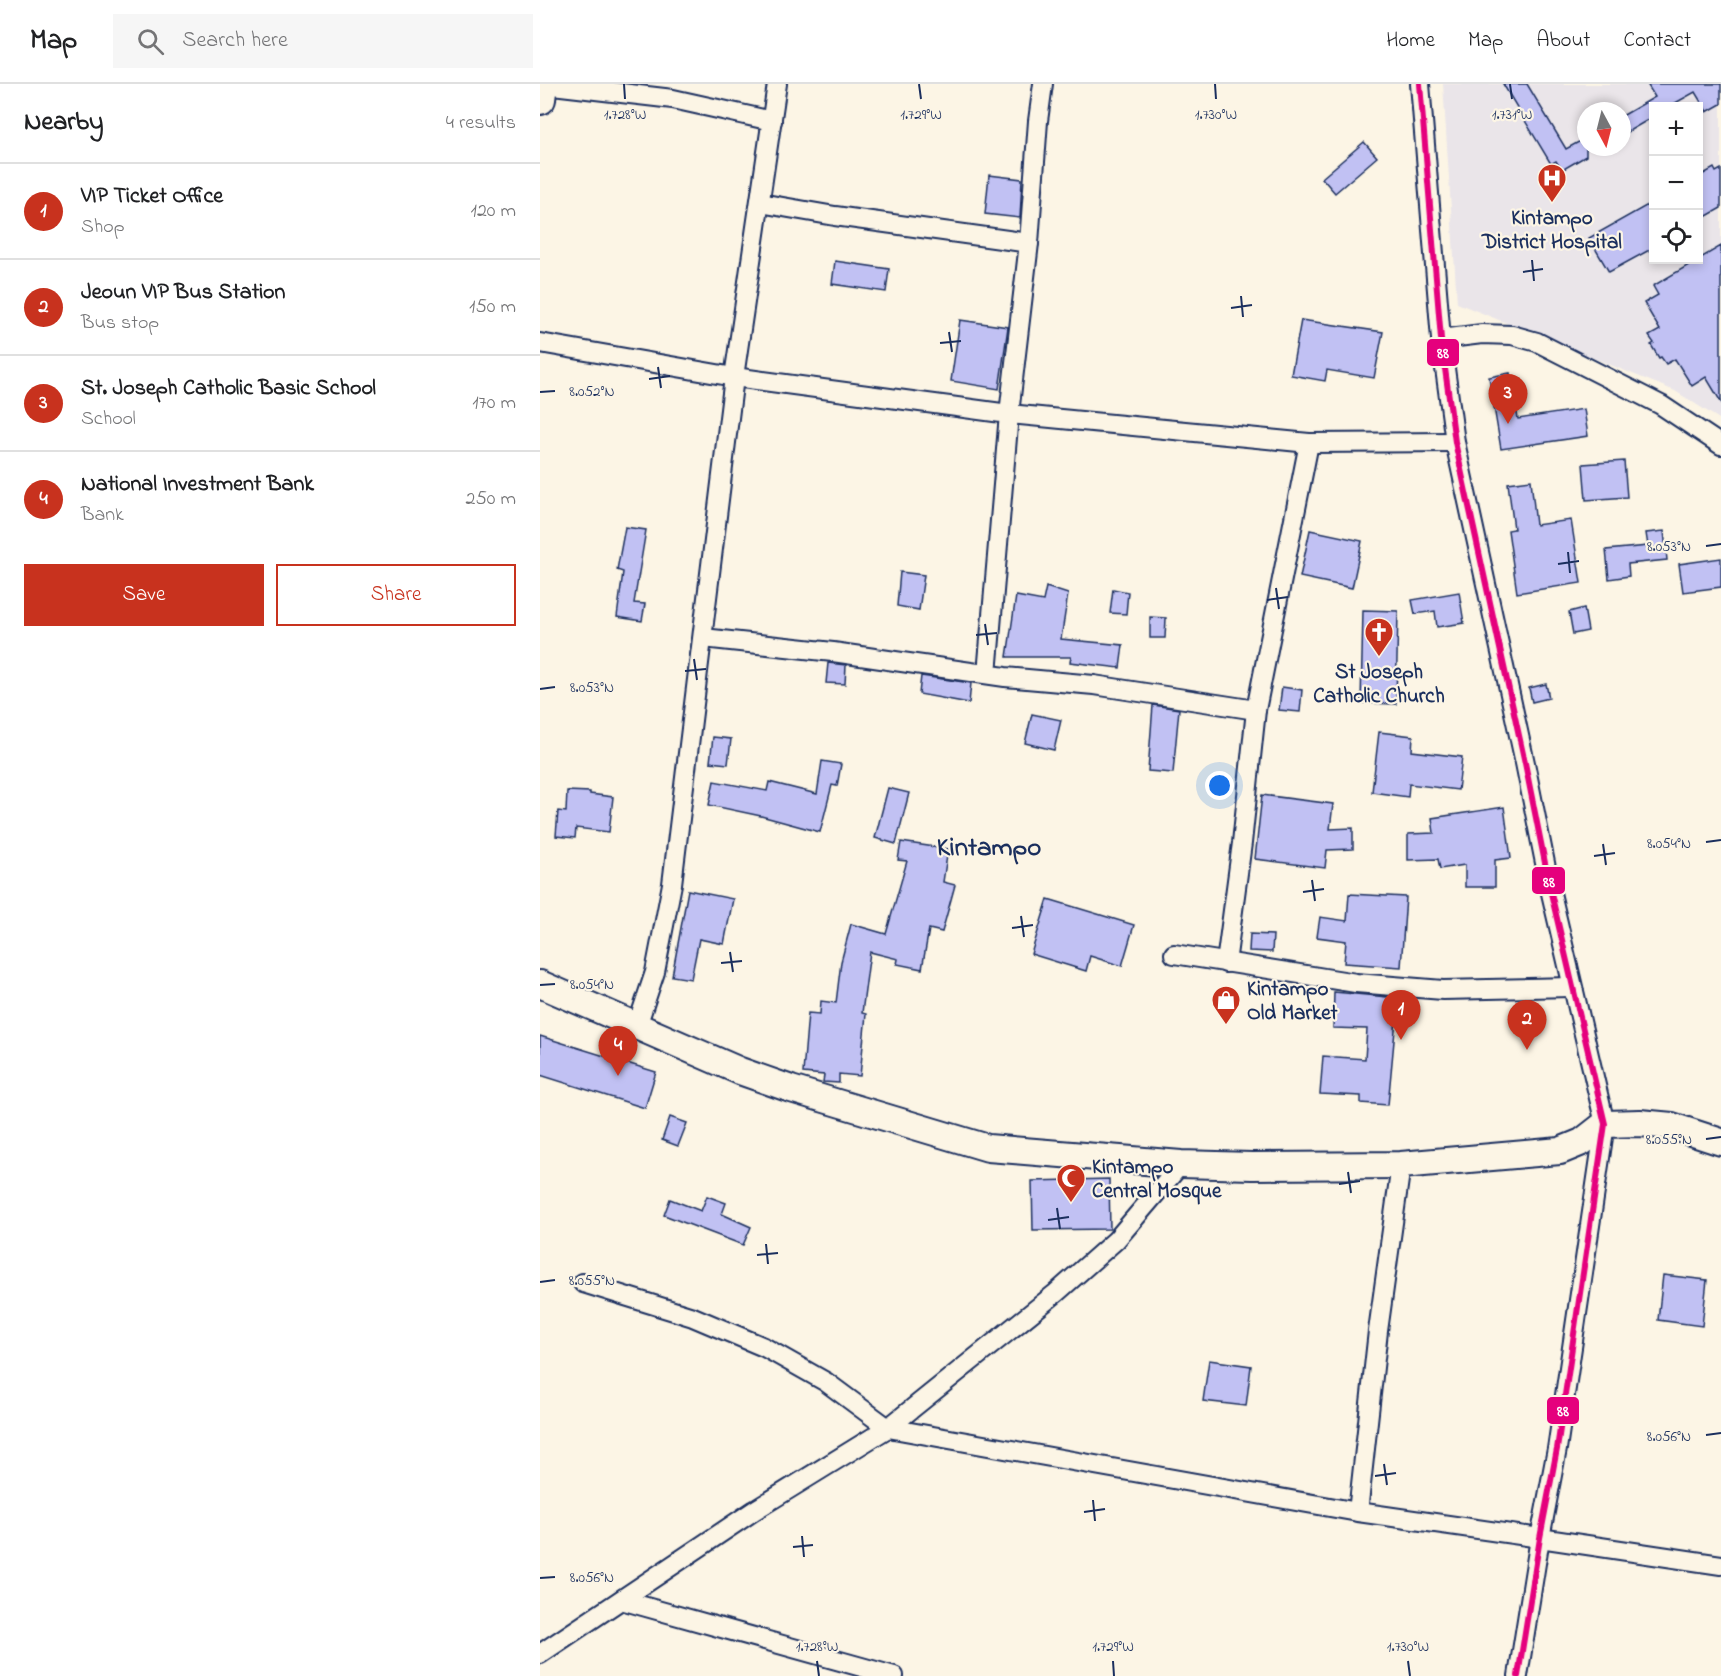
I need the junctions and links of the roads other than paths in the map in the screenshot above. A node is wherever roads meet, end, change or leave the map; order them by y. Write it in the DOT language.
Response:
graph roads {
  1 [pos="543,84"];
  2 [pos="777,84"];
  3 [pos="1043,84"];
  4 [pos="1420,84"];
  5 [pos="540,99"];
  6 [pos="772,121"];
  7 [pos="760,203"];
  8 [pos="1029,243"];
  9 [pos="1441,339"];
  10 [pos="540,343"];
  11 [pos="734,377"];
  12 [pos="1009,414"];
  13 [pos="1455,442"];
  14 [pos="1309,443"];
  15 [pos="1721,445"];
  16 [pos="703,638"];
  17 [pos="987,674"];
  18 [pos="1256,710"];
  19 [pos="1174,954"];
  20 [pos="1226,963"];
  21 [pos="540,984"];
  22 [pos="1571,987"];
  23 [pos="637,1026"];
  24 [pos="1605,1124"];
  25 [pos="1721,1142"];
  26 [pos="1181,1164"];
  27 [pos="1401,1165"];
  28 [pos="583,1283"];
  29 [pos="888,1428"];
  30 [pos="1358,1512"];
  31 [pos="1540,1538"];
  32 [pos="1721,1566"];
  33 [pos="621,1600"];
  34 [pos="540,1654"];
  35 [pos="894,1676"];
  36 [pos="1518,1676"];
  1 -- 5 [label="highway"];
  1 -- 6 [label="street"];
  2 -- 6 [label="street"];
  3 -- 8 [label="street"];
  4 -- 9 [label="street"];
  6 -- 7 [label="street"];
  7 -- 8 [label="street"];
  7 -- 11 [label="street"];
  8 -- 12 [label="street"];
  9 -- 13 [label="street"];
  9 -- 15 [label="street"];
  10 -- 11 [label="street"];
  11 -- 12 [label="street"];
  11 -- 16 [label="street"];
  12 -- 14 [label="street"];
  12 -- 17 [label="street"];
  13 -- 14 [label="street"];
  13 -- 22 [label="street"];
  14 -- 18 [label="street"];
  16 -- 17 [label="street"];
  16 -- 23 [label="street"];
  17 -- 18 [label="street"];
  18 -- 20 [label="street"];
  19 -- 20 [label="street"];
  20 -- 22 [label="street"];
  21 -- 23 [label="main road"];
  22 -- 24 [label="street"];
  23 -- 26 [label="main road"];
  24 -- 25 [label="main road"];
  24 -- 27 [label="main road"];
  24 -- 31 [label="street"];
  26 -- 27 [label="main road"];
  26 -- 29 [label="street"];
  27 -- 30 [label="street"];
  28 -- 29 [label="street"];
  29 -- 30 [label="street"];
  29 -- 33 [label="street"];
  30 -- 31 [label="street"];
  31 -- 32 [label="street"];
  31 -- 36 [label="street"];
  33 -- 34 [label="street"];
  33 -- 35 [label="street"];
}
